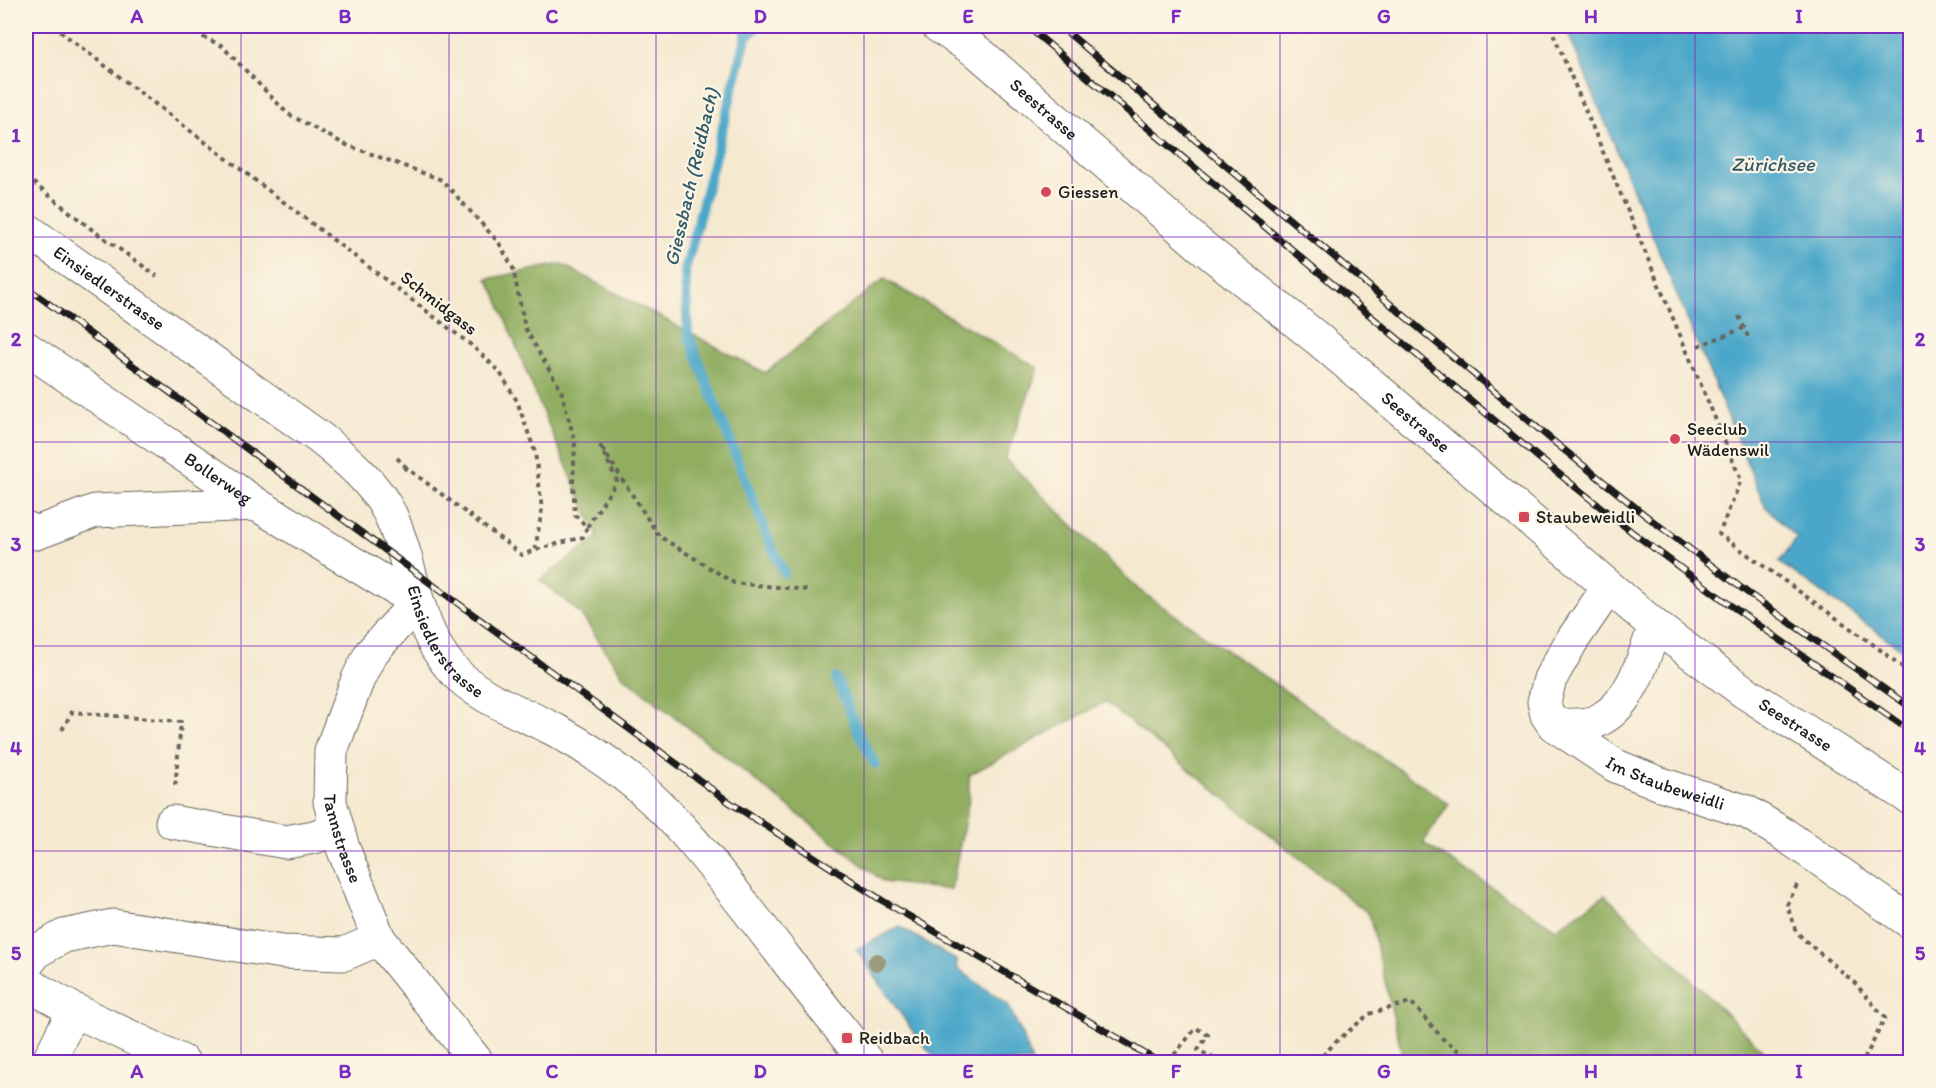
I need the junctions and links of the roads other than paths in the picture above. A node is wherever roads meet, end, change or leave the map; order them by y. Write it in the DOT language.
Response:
graph roads {
  1 [pos="938,26"];
  2 [pos="26,229"];
  3 [pos="26,348"];
  4 [pos="256,504"];
  5 [pos="26,528"];
  6 [pos="1608,588"];
  7 [pos="417,602"];
  8 [pos="1655,626"];
  9 [pos="1554,725"];
  10 [pos="1911,798"];
  11 [pos="172,822"];
  12 [pos="336,829"];
  13 [pos="1911,922"];
  14 [pos="379,939"];
  15 [pos="26,965"];
  16 [pos="26,984"];
  17 [pos="74,1010"];
  18 [pos="48,1062"];
  19 [pos="183,1062"];
  20 [pos="477,1062"];
  21 [pos="867,1062"];
  1 -- 6 [label="main road, Seestrasse"];
  2 -- 7 [label="main road, Einsiedlerstrasse"];
  3 -- 4 [label="main road, Bollerweg"];
  4 -- 5 [label="main road"];
  4 -- 7 [label="main road, Bollerweg"];
  6 -- 8 [label="main road, Seestrasse"];
  6 -- 9 [label="main road"];
  7 -- 12 [label="main road, Tannstrasse"];
  7 -- 21 [label="main road, Einsiedlerstrasse"];
  8 -- 9 [label="main road"];
  8 -- 10 [label="main road, Seestrasse"];
  9 -- 13 [label="main road, Im Staubeweidli"];
  11 -- 12 [label="main road"];
  12 -- 14 [label="main road, Tannstrasse"];
  14 -- 15 [label="main road"];
  14 -- 20 [label="main road, Tannstrasse"];
  16 -- 17 [label="main road"];
  17 -- 18 [label="main road"];
  17 -- 19 [label="main road"];
}
